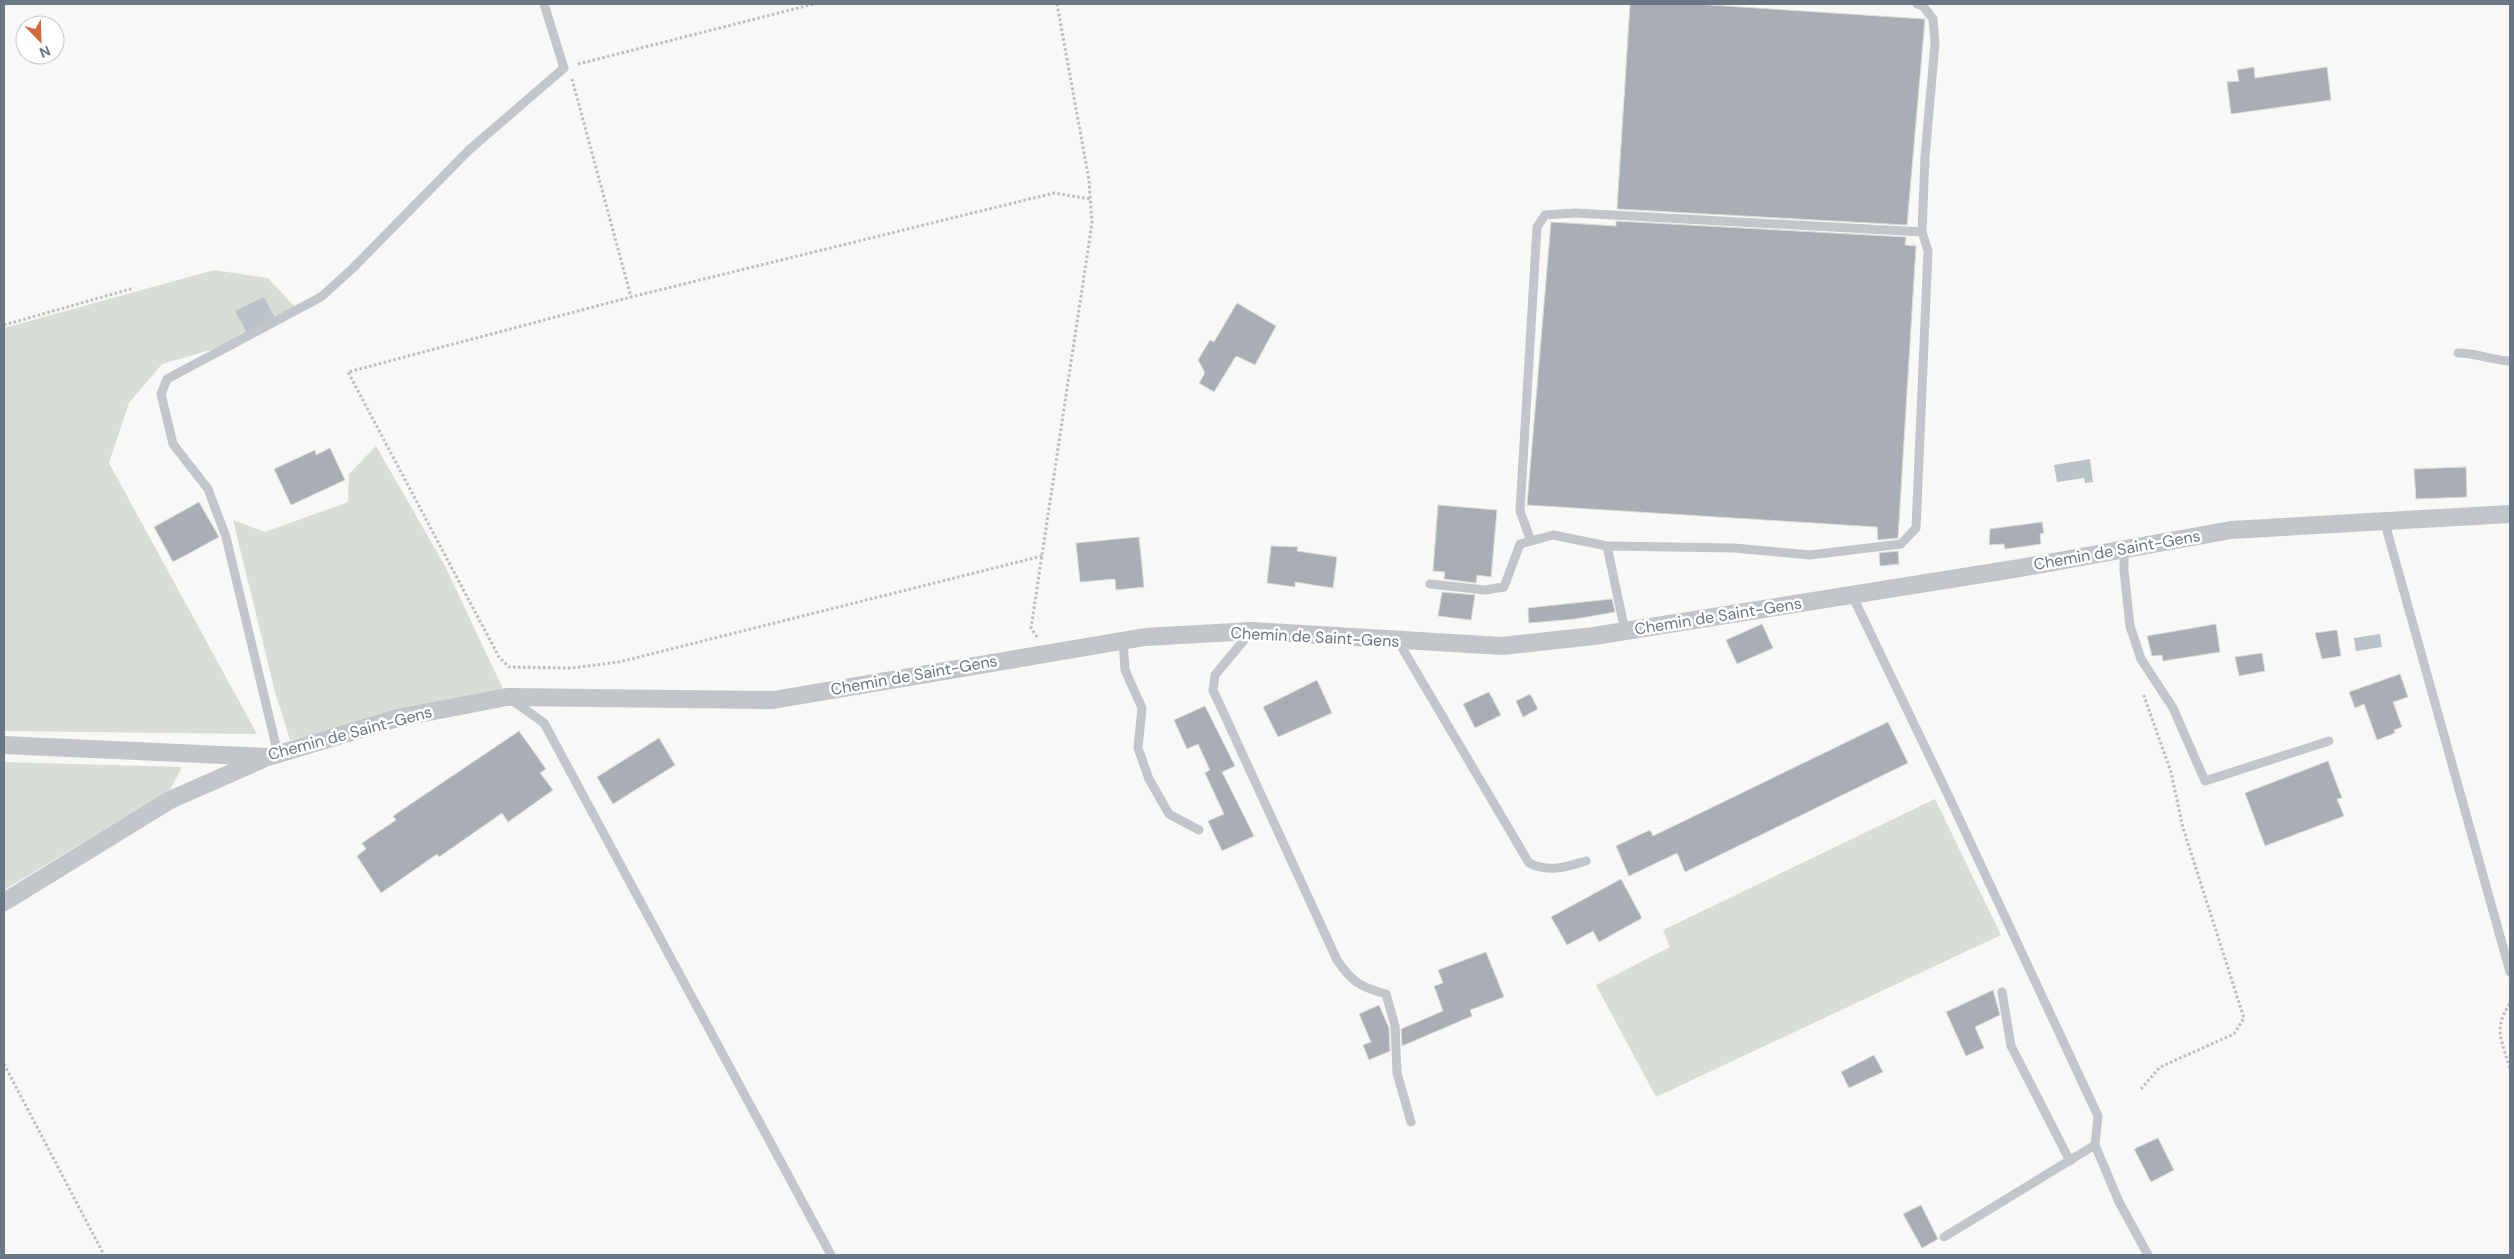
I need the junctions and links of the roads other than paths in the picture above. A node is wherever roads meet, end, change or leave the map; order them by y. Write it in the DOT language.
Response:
graph roads {
  1 [pos="544,4"];
  2 [pos="1916,4"];
  3 [pos="1922,232"];
  4 [pos="2458,353"];
  5 [pos="2510,361"];
  6 [pos="2510,514"];
  7 [pos="2384,520"];
  8 [pos="1531,541"];
  9 [pos="1607,546"];
  10 [pos="2124,549"];
  11 [pos="1430,584"];
  12 [pos="1852,595"];
  13 [pos="1252,631"];
  14 [pos="1625,631"];
  15 [pos="1123,640"];
  16 [pos="1398,641"];
  17 [pos="508,697"];
  18 [pos="2329,741"];
  19 [pos="4,744"];
  20 [pos="273,756"];
  21 [pos="1199,830"];
  22 [pos="1586,861"];
  23 [pos="4,902"];
  24 [pos="2510,972"];
  25 [pos="2002,992"];
  26 [pos="1411,1122"];
  27 [pos="2095,1145"];
  28 [pos="2070,1161"];
  29 [pos="1944,1237"];
  30 [pos="831,1255"];
  31 [pos="2148,1255"];
  1 -- 20 [label="lane"];
  2 -- 3 [label="lane"];
  3 -- 8 [label="lane"];
  3 -- 9 [label="lane"];
  4 -- 5 [label="lane"];
  6 -- 7 [label="street, Chemin de Saint-Gens"];
  7 -- 10 [label="street, Chemin de Saint-Gens"];
  7 -- 24 [label="lane"];
  8 -- 9 [label="lane"];
  8 -- 11 [label="lane"];
  9 -- 14 [label="lane"];
  10 -- 12 [label="street, Chemin de Saint-Gens"];
  10 -- 18 [label="lane"];
  12 -- 14 [label="street, Chemin de Saint-Gens"];
  12 -- 27 [label="lane"];
  13 -- 15 [label="street, Chemin de Saint-Gens"];
  13 -- 16 [label="street, Chemin de Saint-Gens"];
  13 -- 26 [label="lane"];
  14 -- 16 [label="street, Chemin de Saint-Gens"];
  15 -- 17 [label="street, Chemin de Saint-Gens"];
  15 -- 21 [label="lane"];
  16 -- 22 [label="lane"];
  17 -- 20 [label="street, Chemin de Saint-Gens"];
  17 -- 30 [label="lane"];
  19 -- 20 [label="street, Chemin de Saint-Gens"];
  20 -- 23 [label="street"];
  25 -- 28 [label="lane"];
  27 -- 28 [label="lane"];
  27 -- 31 [label="lane"];
  28 -- 29 [label="lane"];
}
